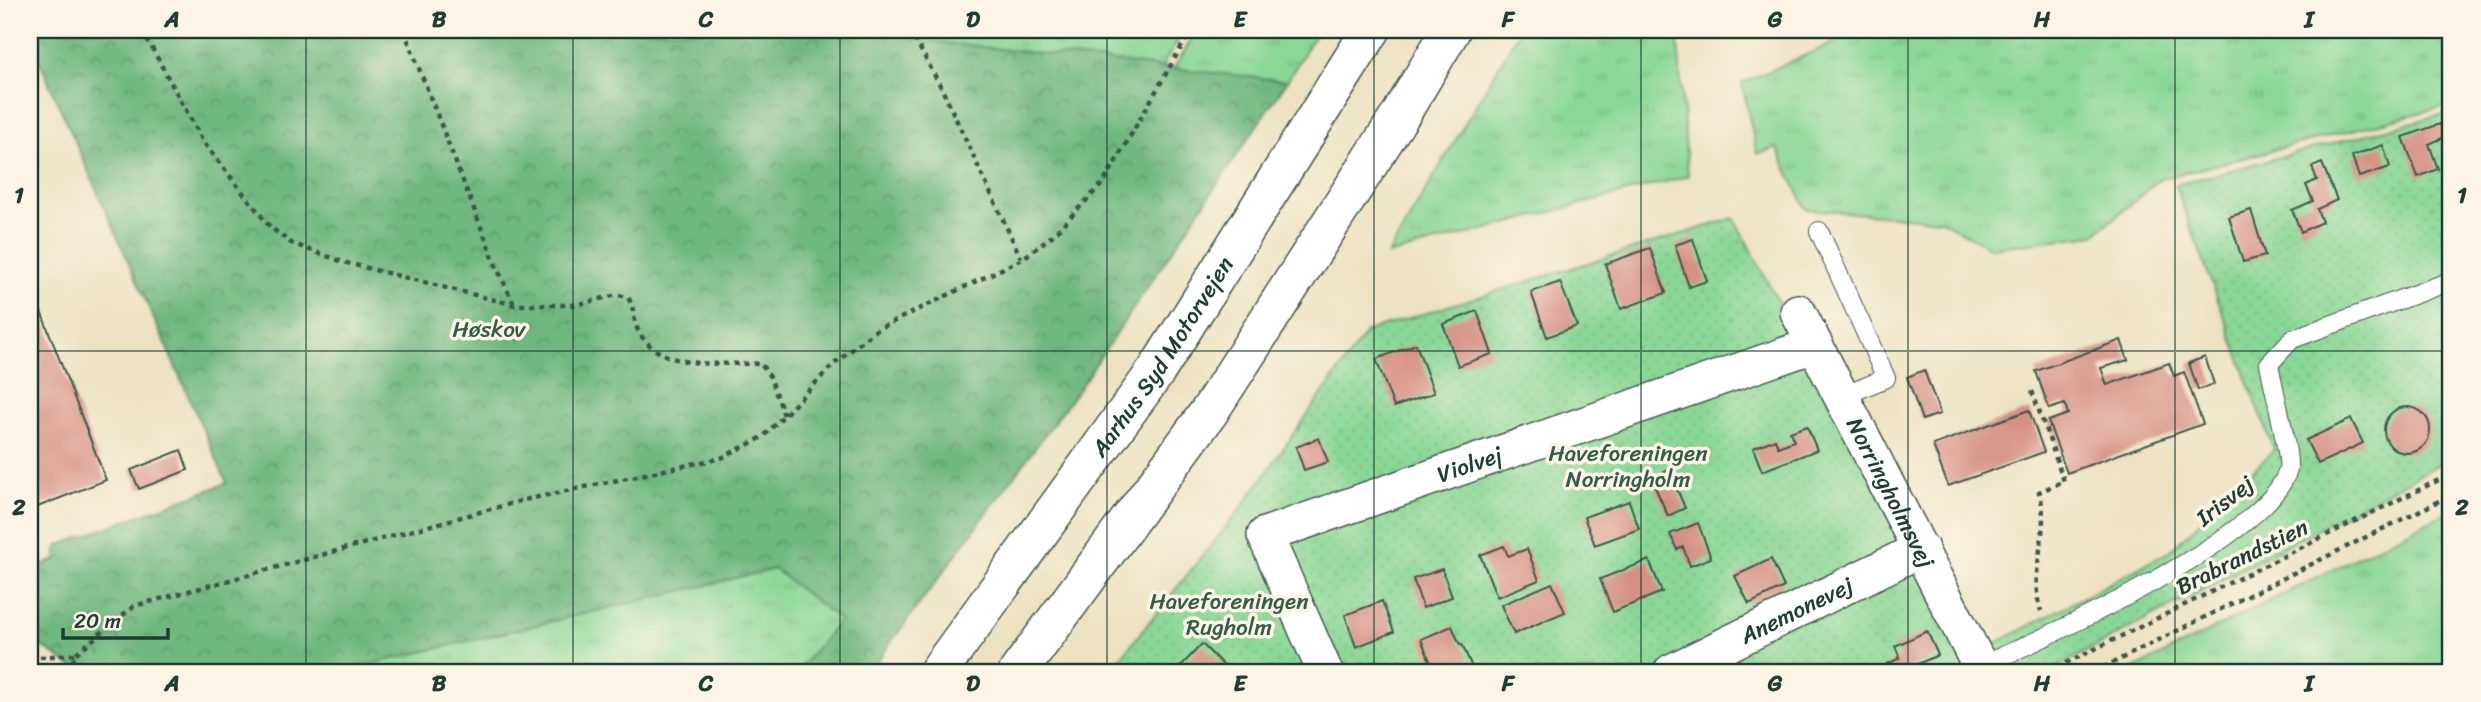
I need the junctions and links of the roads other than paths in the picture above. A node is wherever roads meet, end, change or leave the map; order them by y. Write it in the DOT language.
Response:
graph roads {
  1 [pos="1371,30"];
  2 [pos="1451,30"];
  3 [pos="1819,231"];
  4 [pos="2451,281"];
  5 [pos="1798,312"];
  6 [pos="1814,345"];
  7 [pos="1841,397"];
  8 [pos="1921,550"];
  9 [pos="1982,669"];
  10 [pos="938,672"];
  11 [pos="1018,672"];
  12 [pos="1325,672"];
  13 [pos="1671,672"];
  1 -- 10 [label="highway, Aarhus Syd Motorvejen"];
  2 -- 11 [label="highway"];
  3 -- 7 [label="lane"];
  4 -- 9 [label="lane, Irisvej"];
  5 -- 6 [label="street, Norringholmsvej"];
  6 -- 7 [label="street, Norringholmsvej"];
  6 -- 12 [label="street, Violvej"];
  7 -- 8 [label="street, Norringholmsvej"];
  8 -- 9 [label="street, Norringholmsvej"];
  8 -- 13 [label="street, Anemonevej"];
}
